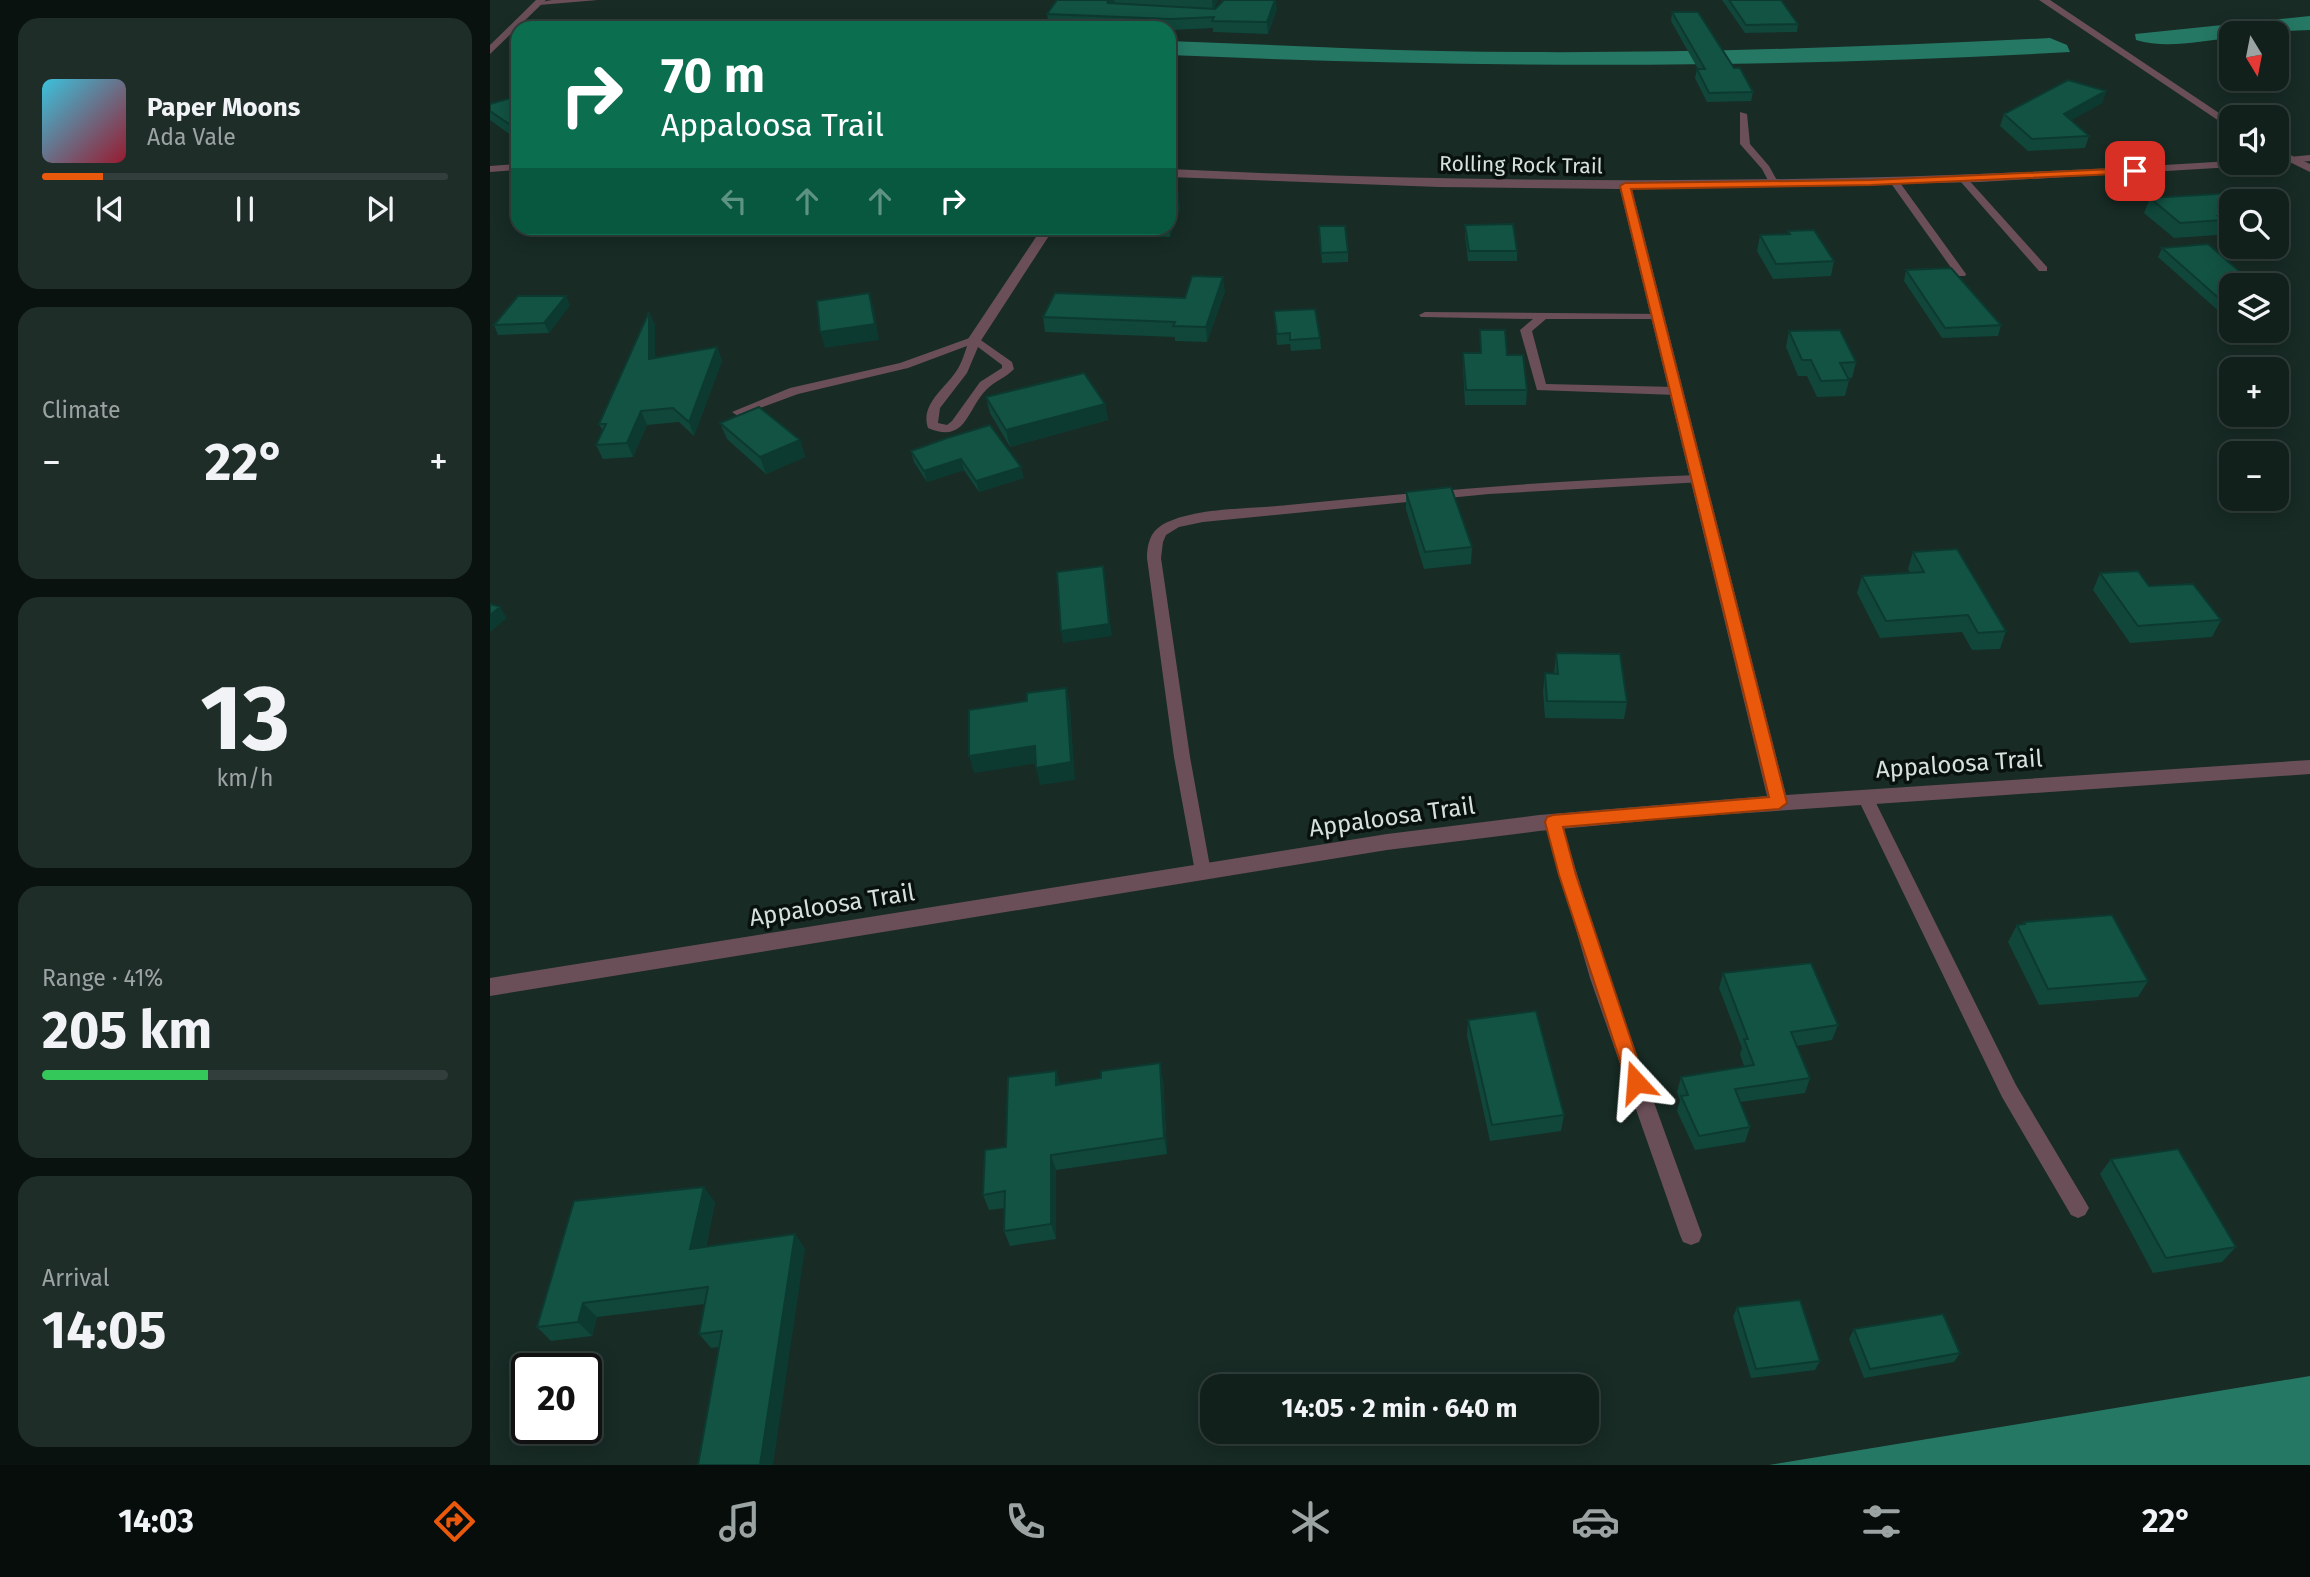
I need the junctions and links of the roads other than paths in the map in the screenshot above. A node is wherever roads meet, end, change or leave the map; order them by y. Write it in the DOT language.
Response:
graph roads {
  1 [pos="583,0"];
  2 [pos="594,0"];
  3 [pos="2044,0"];
  4 [pos="540,1"];
  5 [pos="520,21"];
  6 [pos="511,30"];
  7 [pos="490,51"];
  8 [pos="1743,114"];
  9 [pos="2219,118"];
  10 [pos="2310,158"];
  11 [pos="2291,160"];
  12 [pos="2219,165"];
  13 [pos="511,168"];
  14 [pos="490,169"];
  15 [pos="2310,169"];
  16 [pos="1176,173"];
  17 [pos="1963,179"];
  18 [pos="1895,182"];
  19 [pos="1774,184"];
  20 [pos="1625,186"];
  21 [pos="1043,235"];
  22 [pos="2043,269"];
  23 [pos="1961,274"];
  24 [pos="1425,315"];
  25 [pos="1543,316"];
  26 [pos="1658,316"];
  27 [pos="975,339"];
  28 [pos="1676,391"];
  29 [pos="738,412"];
  30 [pos="1698,479"];
  31 [pos="2310,767"];
  32 [pos="1865,797"];
  33 [pos="1779,803"];
  34 [pos="1553,822"];
  35 [pos="1202,872"];
  36 [pos="490,987"];
  37 [pos="2078,1208"];
  38 [pos="1692,1235"];
  1 -- 2 [label="lane"];
  1 -- 4 [label="lane"];
  3 -- 9 [label="street"];
  4 -- 5 [label="street"];
  6 -- 7 [label="street"];
  8 -- 19 [label="lane"];
  10 -- 11 [label="street"];
  11 -- 15 [label="street"];
  12 -- 17 [label="street, Rolling Rock Trail"];
  13 -- 14 [label="street"];
  16 -- 20 [label="street, Rolling Rock Trail"];
  17 -- 18 [label="street, Rolling Rock Trail"];
  17 -- 22 [label="lane"];
  18 -- 19 [label="street, Rolling Rock Trail"];
  18 -- 23 [label="lane"];
  19 -- 20 [label="street, Rolling Rock Trail"];
  20 -- 26 [label="street"];
  21 -- 27 [label="street"];
  24 -- 25 [label="lane"];
  25 -- 26 [label="lane"];
  25 -- 28 [label="lane"];
  26 -- 28 [label="street"];
  27 -- 27 [label="lane"];
  27 -- 29 [label="lane"];
  28 -- 30 [label="street"];
  30 -- 33 [label="street"];
  30 -- 35 [label="lane"];
  31 -- 32 [label="street, Appaloosa Trail"];
  32 -- 33 [label="street, Appaloosa Trail"];
  32 -- 37 [label="lane"];
  33 -- 34 [label="street, Appaloosa Trail"];
  34 -- 35 [label="street, Appaloosa Trail"];
  34 -- 38 [label="lane"];
  35 -- 36 [label="street, Appaloosa Trail"];
}
